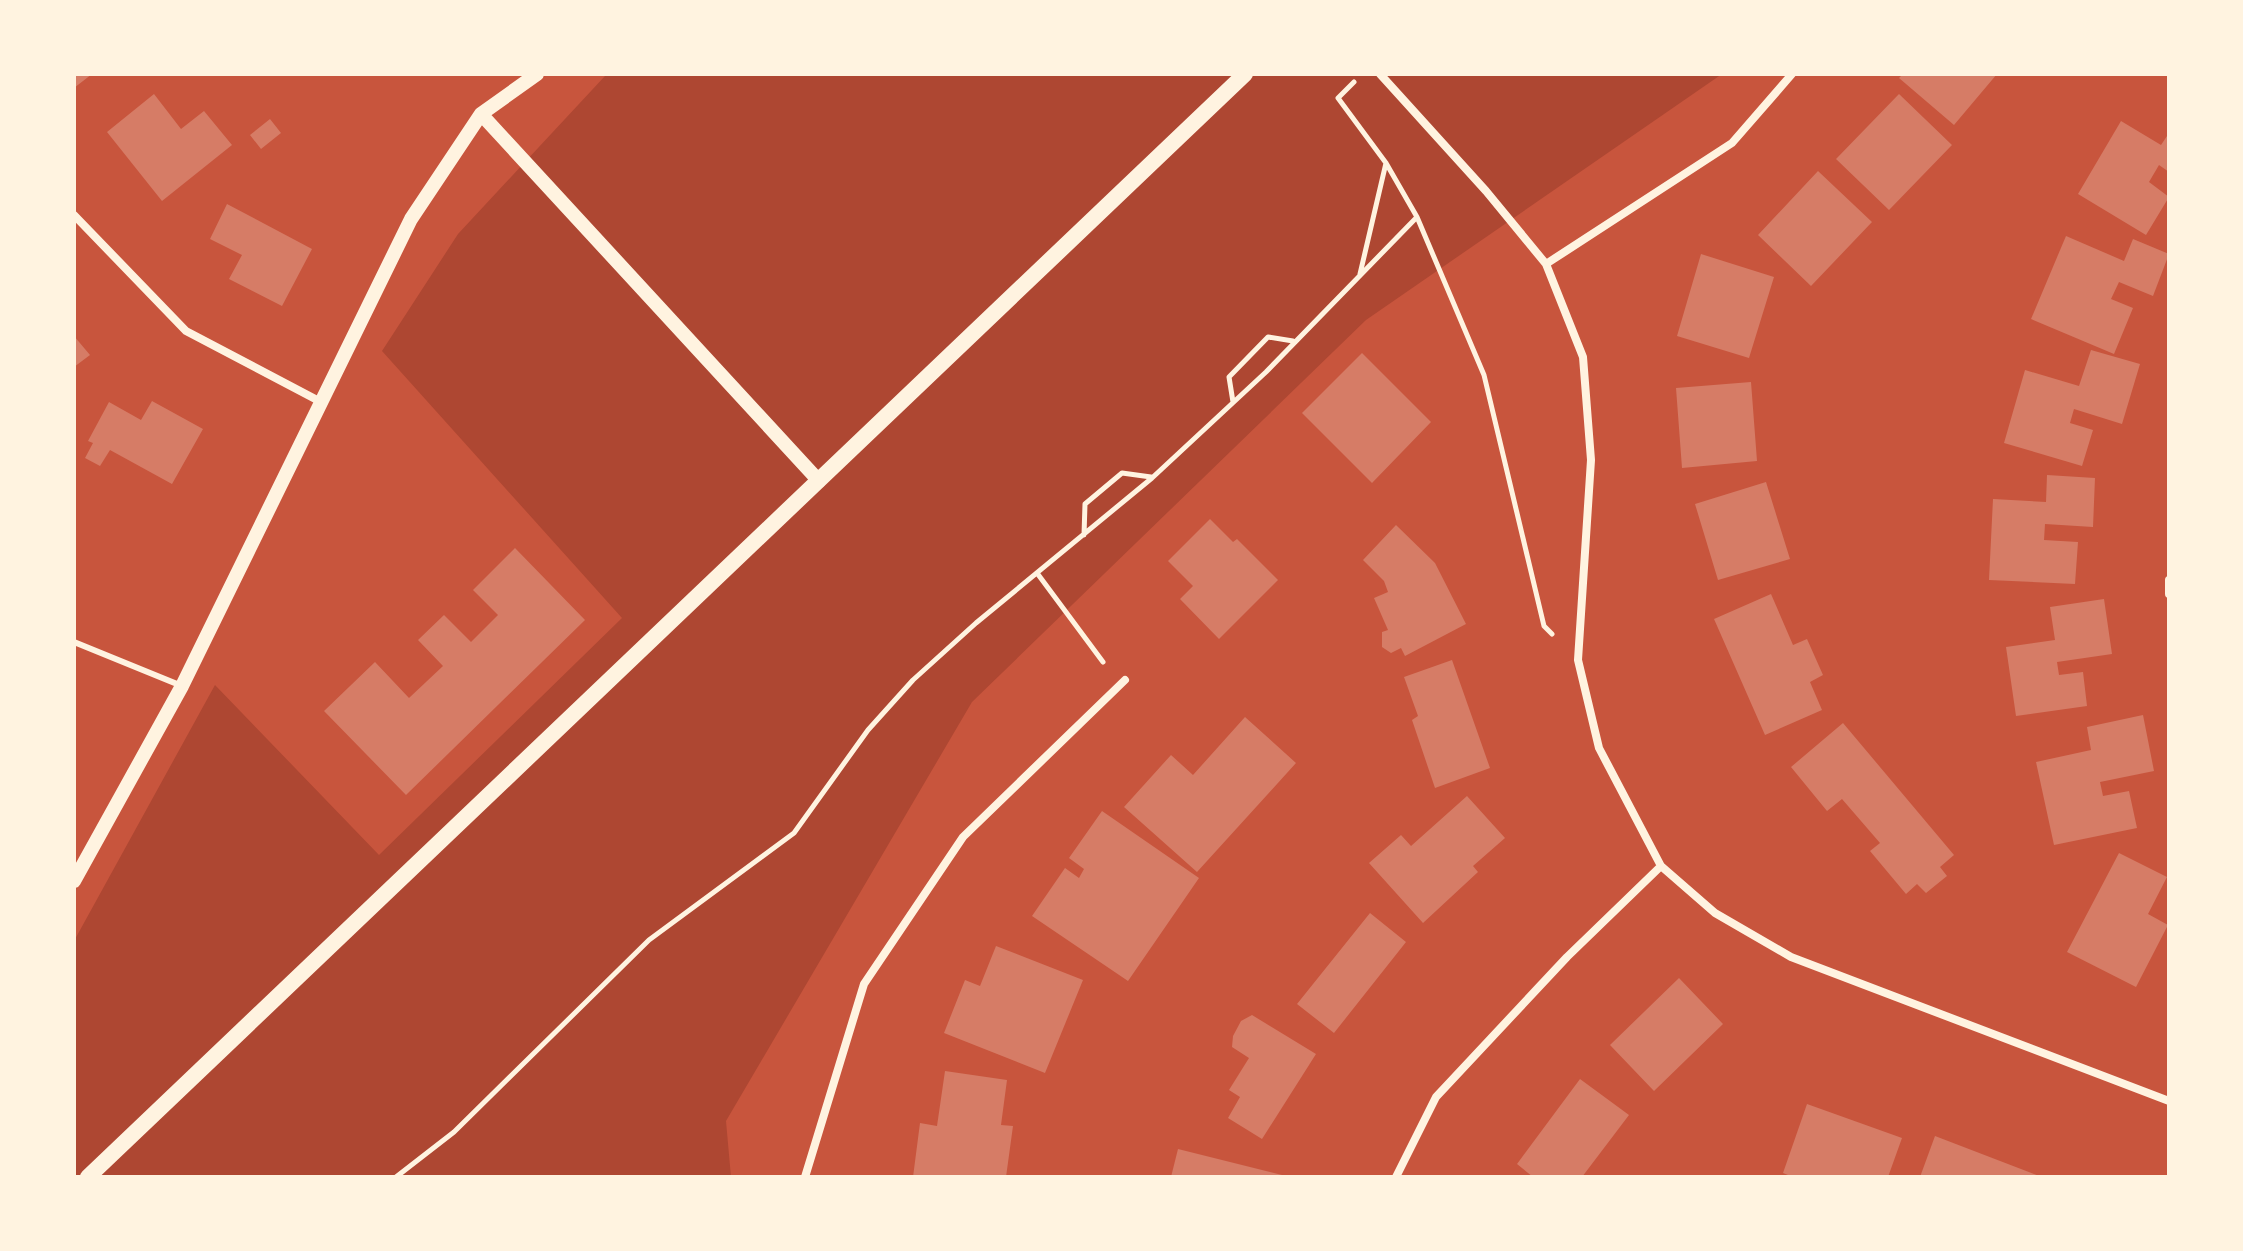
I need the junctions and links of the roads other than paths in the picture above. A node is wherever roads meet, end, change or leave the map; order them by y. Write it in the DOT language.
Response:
graph roads {
  1 [pos="537,74"];
  2 [pos="1245,74"];
  3 [pos="1380,74"];
  4 [pos="1792,74"];
  5 [pos="481,114"];
  6 [pos="74,215"];
  7 [pos="1546,264"];
  8 [pos="321,402"];
  9 [pos="819,481"];
  10 [pos="2169,580"];
  11 [pos="2169,594"];
  12 [pos="74,642"];
  13 [pos="1125,680"];
  14 [pos="182,686"];
  15 [pos="1661,866"];
  16 [pos="74,881"];
  17 [pos="2169,1101"];
  18 [pos="88,1177"];
  19 [pos="805,1177"];
  20 [pos="1396,1177"];
  1 -- 5 [label="street"];
  2 -- 9 [label="main road"];
  3 -- 7 [label="street"];
  4 -- 7 [label="street"];
  5 -- 8 [label="street"];
  5 -- 9 [label="street"];
  6 -- 8 [label="street"];
  7 -- 15 [label="street"];
  8 -- 14 [label="street"];
  9 -- 18 [label="main road"];
  10 -- 11 [label="street"];
  12 -- 14 [label="lane"];
  13 -- 19 [label="street"];
  14 -- 16 [label="street"];
  15 -- 17 [label="street"];
  15 -- 20 [label="street"];
}
